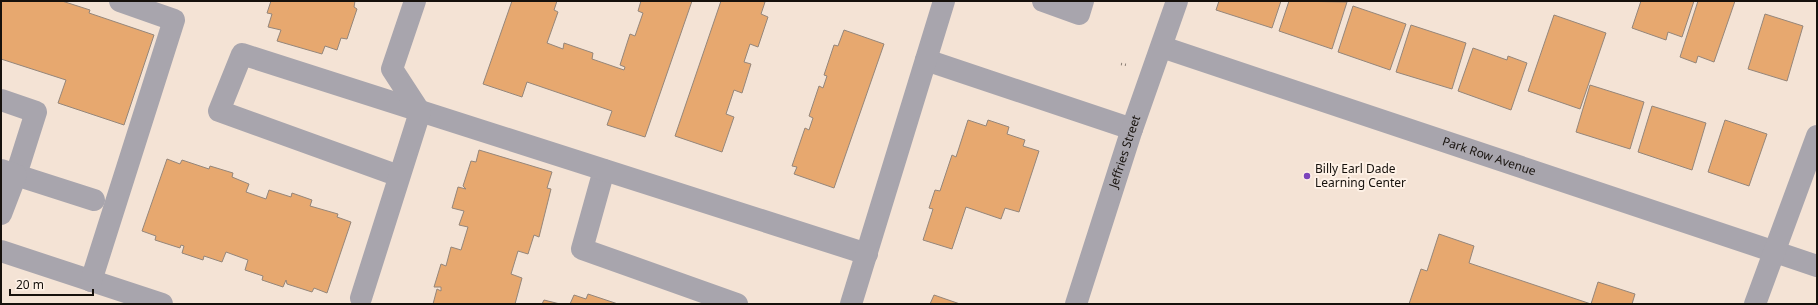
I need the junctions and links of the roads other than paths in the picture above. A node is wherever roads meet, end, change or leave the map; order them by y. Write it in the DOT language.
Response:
graph roads {
  1 [pos="120,1"];
  2 [pos="415,1"];
  3 [pos="944,1"];
  4 [pos="1042,1"];
  5 [pos="1083,1"];
  6 [pos="1177,1"];
  7 [pos="1162,47"];
  8 [pos="926,60"];
  9 [pos="1,100"];
  10 [pos="420,112"];
  11 [pos="1132,129"];
  12 [pos="1817,136"];
  13 [pos="604,170"];
  14 [pos="8,173"];
  15 [pos="399,176"];
  16 [pos="94,200"];
  17 [pos="1,214"];
  18 [pos="1,251"];
  19 [pos="1774,251"];
  20 [pos="867,254"];
  21 [pos="1817,266"];
  22 [pos="91,281"];
  23 [pos="361,298"];
  24 [pos="162,304"];
  25 [pos="738,304"];
  26 [pos="851,304"];
  27 [pos="1076,304"];
  28 [pos="1755,304"];
  1 -- 22 [label="street"];
  2 -- 10 [label="street"];
  3 -- 8 [label="street"];
  4 -- 5 [label="street"];
  6 -- 7 [label="street, Jeffries Street"];
  7 -- 11 [label="street, Jeffries Street"];
  7 -- 19 [label="street, Park Row Avenue"];
  8 -- 11 [label="street"];
  8 -- 20 [label="street"];
  9 -- 14 [label="street"];
  10 -- 13 [label="street"];
  10 -- 15 [label="street"];
  10 -- 15 [label="street"];
  11 -- 27 [label="street, Jeffries Street"];
  12 -- 19 [label="street"];
  13 -- 20 [label="street"];
  13 -- 25 [label="street"];
  14 -- 16 [label="street"];
  14 -- 17 [label="street"];
  15 -- 23 [label="street"];
  18 -- 22 [label="street"];
  19 -- 21 [label="street, Park Row Avenue"];
  19 -- 28 [label="street"];
  20 -- 26 [label="street"];
  22 -- 24 [label="street"];
}
